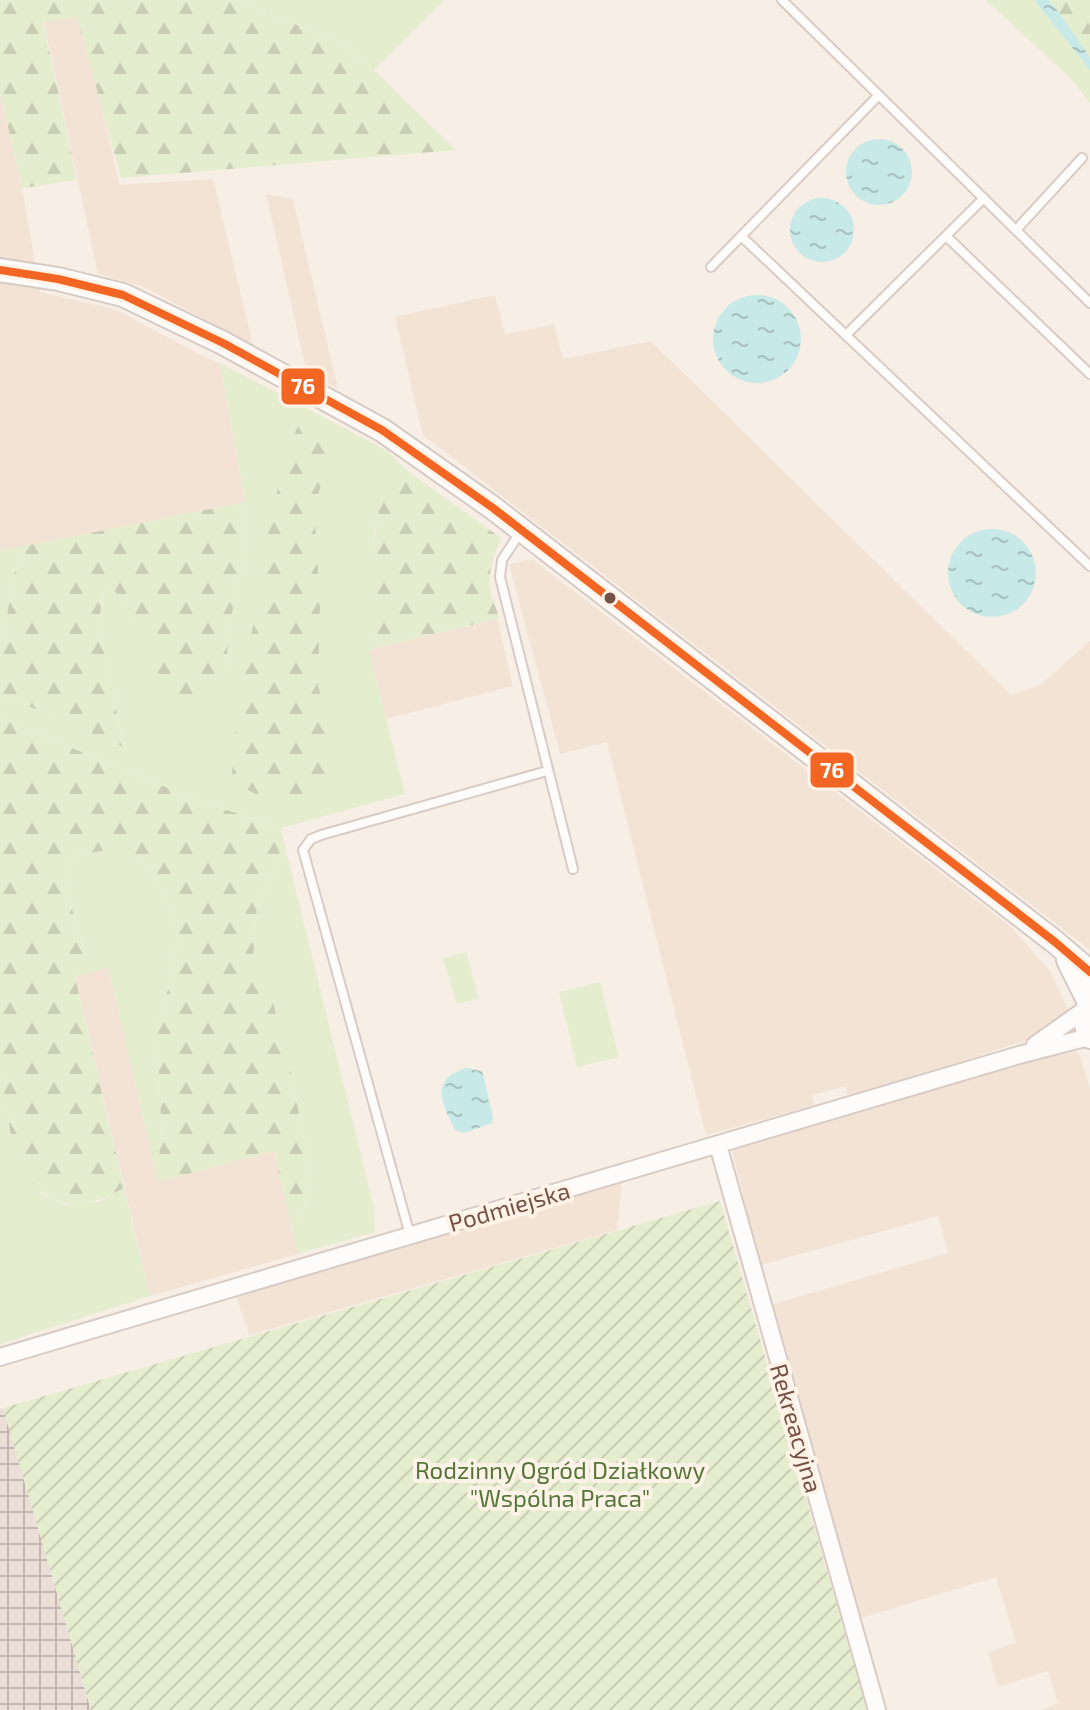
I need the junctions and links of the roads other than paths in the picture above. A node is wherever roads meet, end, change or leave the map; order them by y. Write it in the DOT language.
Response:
graph roads {
  1 [pos="782,0"];
  2 [pos="879,95"];
  3 [pos="1082,158"];
  4 [pos="984,198"];
  5 [pos="1016,230"];
  6 [pos="741,236"];
  7 [pos="946,236"];
  8 [pos="711,267"];
  9 [pos="0,270"];
  10 [pos="1090,303"];
  11 [pos="846,335"];
  12 [pos="1090,374"];
  13 [pos="522,530"];
  14 [pos="1090,566"];
  15 [pos="547,771"];
  16 [pos="573,869"];
  17 [pos="1061,949"];
  18 [pos="1090,972"];
  19 [pos="1088,1004"];
  20 [pos="1090,1037"];
  21 [pos="1019,1055"];
  22 [pos="718,1145"];
  23 [pos="410,1235"];
  24 [pos="0,1357"];
  25 [pos="877,1710"];
  1 -- 2 [label="lane"];
  2 -- 4 [label="lane"];
  2 -- 6 [label="lane"];
  3 -- 5 [label="lane"];
  4 -- 5 [label="lane"];
  4 -- 7 [label="lane"];
  5 -- 10 [label="lane"];
  6 -- 8 [label="lane"];
  6 -- 11 [label="lane"];
  7 -- 11 [label="lane"];
  7 -- 12 [label="lane"];
  9 -- 13 [label="street"];
  11 -- 14 [label="lane"];
  13 -- 15 [label="lane"];
  13 -- 17 [label="street"];
  15 -- 16 [label="lane"];
  15 -- 23 [label="lane"];
  17 -- 18 [label="street"];
  17 -- 19 [label="street"];
  19 -- 20 [label="street"];
  19 -- 21 [label="street, Podmiejska"];
  20 -- 21 [label="street, Podmiejska"];
  21 -- 22 [label="street, Podmiejska"];
  22 -- 23 [label="street, Podmiejska"];
  22 -- 25 [label="street, Rekreacyjna"];
  23 -- 24 [label="street, Podmiejska"];
}
